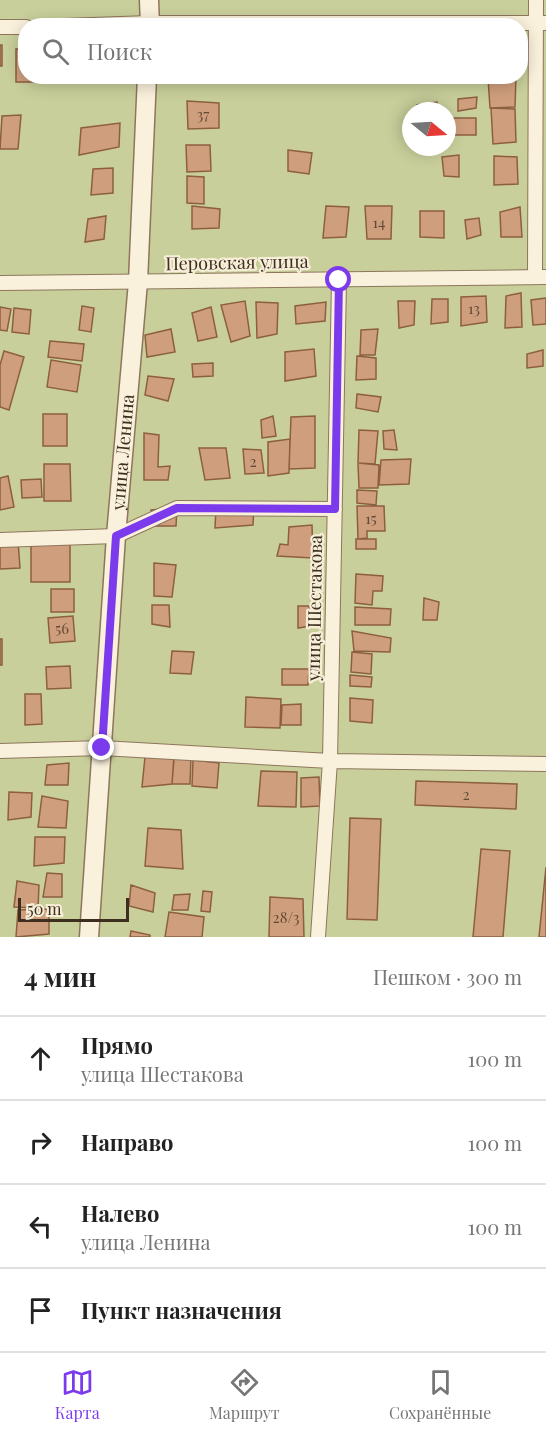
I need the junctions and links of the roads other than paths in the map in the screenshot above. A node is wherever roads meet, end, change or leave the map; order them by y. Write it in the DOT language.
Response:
graph roads {
  1 [pos="149,0"];
  2 [pos="536,0"];
  3 [pos="150,18"];
  4 [pos="541,23"];
  5 [pos="0,27"];
  6 [pos="18,27"];
  7 [pos="147,84"];
  8 [pos="541,277"];
  9 [pos="339,280"];
  10 [pos="138,282"];
  11 [pos="0,283"];
  12 [pos="335,509"];
  13 [pos="116,536"];
  14 [pos="0,540"];
  15 [pos="102,748"];
  16 [pos="0,751"];
  17 [pos="330,762"];
  18 [pos="546,764"];
  19 [pos="89,937"];
  20 [pos="318,937"];
  1 -- 3 [label="street"];
  2 -- 4 [label="street"];
  4 -- 8 [label="street"];
  5 -- 6 [label="street"];
  7 -- 10 [label="street, улица Ленина"];
  8 -- 9 [label="street, Перовская улица"];
  9 -- 10 [label="street, Перовская улица"];
  9 -- 12 [label="street, улица Шестакова"];
  10 -- 11 [label="street, Перовская улица"];
  10 -- 13 [label="street, улица Ленина"];
  12 -- 13 [label="street"];
  12 -- 17 [label="street, улица Шестакова"];
  13 -- 14 [label="street"];
  13 -- 15 [label="street, улица Ленина"];
  15 -- 16 [label="street"];
  15 -- 17 [label="street"];
  15 -- 19 [label="street, улица Ленина"];
  17 -- 18 [label="street"];
  17 -- 20 [label="street, улица Шестакова"];
}
